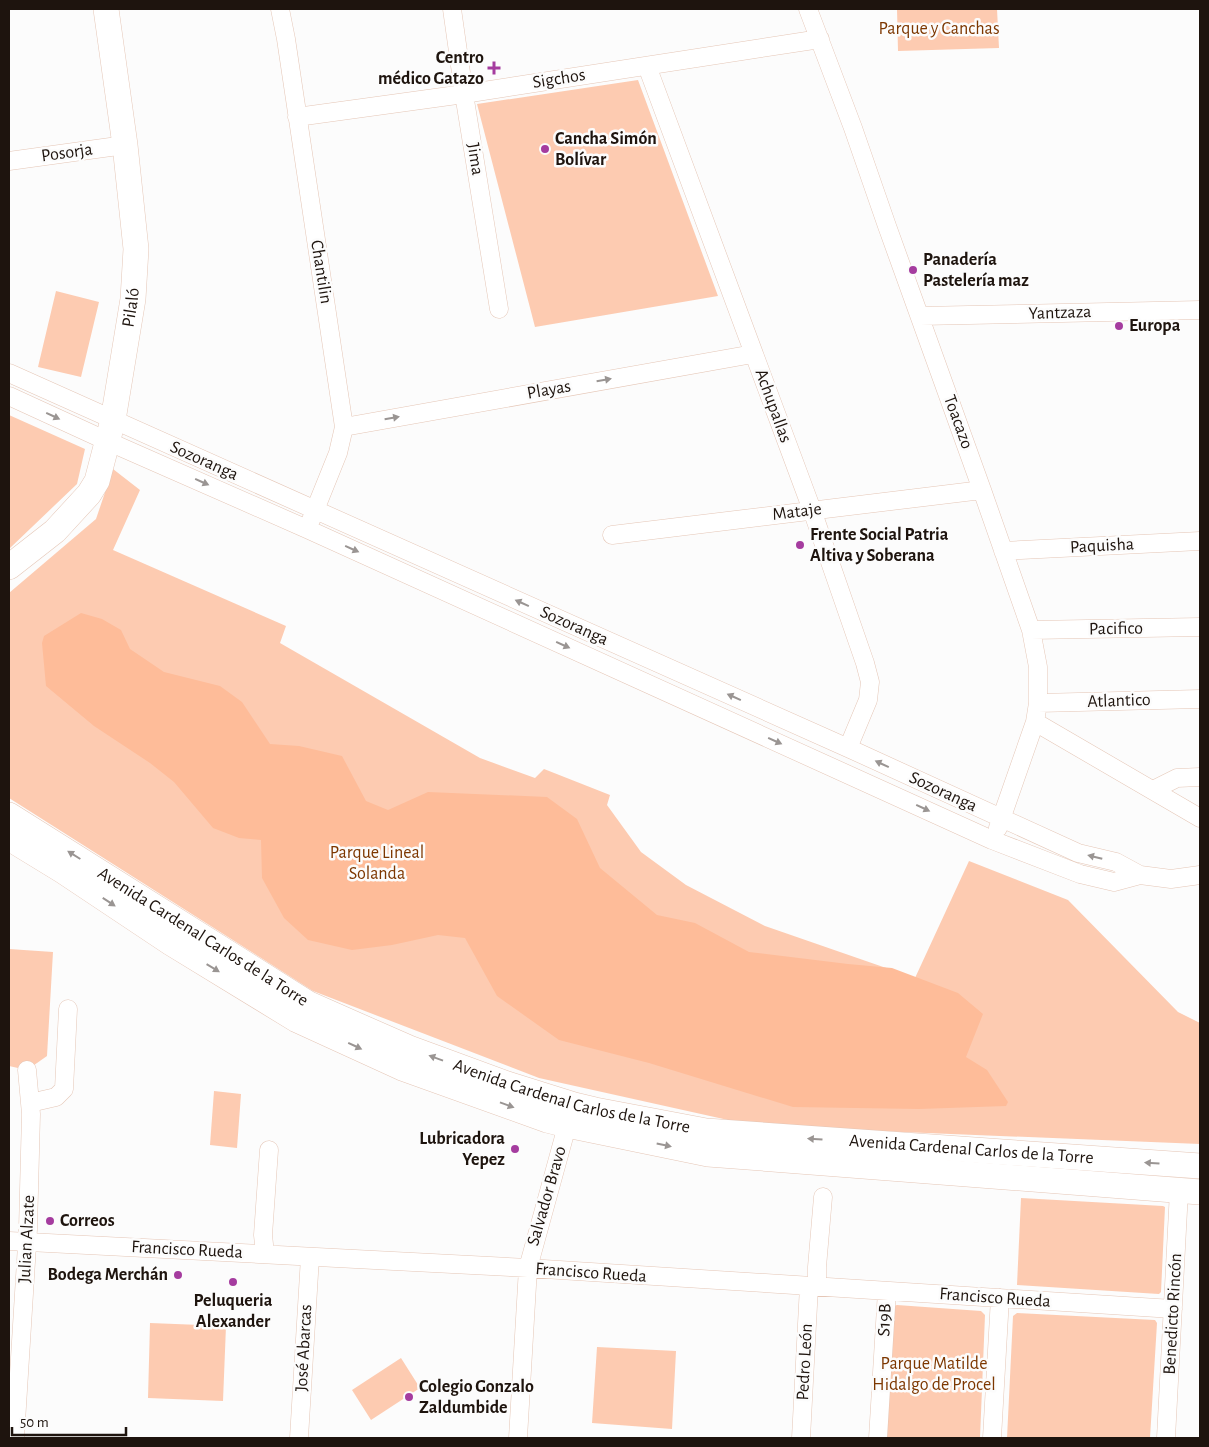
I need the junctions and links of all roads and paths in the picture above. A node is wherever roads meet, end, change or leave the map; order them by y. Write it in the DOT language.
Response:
graph roads {
  1 [pos="106,9"];
  2 [pos="280,9"];
  3 [pos="452,9"];
  4 [pos="808,9"];
  5 [pos="820,40"];
  6 [pos="647,66"];
  7 [pos="464,94"];
  8 [pos="297,117"];
  9 [pos="125,145"];
  10 [pos="9,161"];
  11 [pos="499,309"];
  12 [pos="1200,310"];
  13 [pos="920,316"];
  14 [pos="753,354"];
  15 [pos="9,373"];
  16 [pos="9,396"];
  17 [pos="344,427"];
  18 [pos="110,430"];
  19 [pos="982,490"];
  20 [pos="315,510"];
  21 [pos="812,510"];
  22 [pos="307,529"];
  23 [pos="612,535"];
  24 [pos="1200,541"];
  25 [pos="1003,552"];
  26 [pos="9,567"];
  27 [pos="1200,627"];
  28 [pos="1031,630"];
  29 [pos="1200,699"];
  30 [pos="1038,703"];
  31 [pos="1035,722"];
  32 [pos="848,748"];
  33 [pos="1200,777"];
  34 [pos="1153,790"];
  35 [pos="9,815"];
  36 [pos="1200,818"];
  37 [pos="1002,819"];
  38 [pos="9,838"];
  39 [pos="992,840"];
  40 [pos="1140,875"];
  41 [pos="1200,875"];
  42 [pos="68,1009"];
  43 [pos="27,1070"];
  44 [pos="30,1103"];
  45 [pos="570,1115"];
  46 [pos="269,1150"];
  47 [pos="1200,1166"];
  48 [pos="1190,1191"];
  49 [pos="823,1197"];
  50 [pos="9,1240"];
  51 [pos="27,1242"];
  52 [pos="265,1254"];
  53 [pos="310,1257"];
  54 [pos="528,1268"];
  55 [pos="813,1286"];
  56 [pos="886,1291"];
  57 [pos="1000,1298"];
  58 [pos="1173,1309"];
  59 [pos="15,1438"];
  60 [pos="299,1438"];
  61 [pos="518,1438"];
  62 [pos="801,1438"];
  63 [pos="878,1438"];
  64 [pos="992,1438"];
  65 [pos="1166,1438"];
  1 -- 9 [label="street, Pilaló"];
  2 -- 8 [label="street, Chantilin"];
  3 -- 7 [label="street, Jima"];
  4 -- 5 [label="street, Toacazo"];
  5 -- 6 [label="street, Sigchos"];
  5 -- 13 [label="street, Toacazo"];
  6 -- 7 [label="street, Sigchos"];
  6 -- 14 [label="street, Achupallas"];
  7 -- 8 [label="street, Sigchos"];
  7 -- 11 [label="street, Jima"];
  8 -- 17 [label="street, Chantilin"];
  9 -- 10 [label="street, Posorja"];
  9 -- 18 [label="street, Pilaló"];
  12 -- 13 [label="street, Yantzaza"];
  13 -- 19 [label="street, Toacazo"];
  17 -- 14 [label="street, Playas, one-way"];
  14 -- 21 [label="street, Achupallas"];
  15 -- 18 [label="street, Sozoranga"];
  16 -- 18 [label="street, Sozoranga, one-way"];
  17 -- 20 [label="street, Chantilin"];
  18 -- 20 [label="street, Sozoranga"];
  18 -- 22 [label="street, Sozoranga, one-way"];
  18 -- 26 [label="street, Pilaló"];
  19 -- 21 [label="street, Mataje"];
  19 -- 25 [label="street, Toacazo"];
  20 -- 22 [label="street, Chantilin"];
  32 -- 20 [label="street, Sozoranga, one-way"];
  21 -- 23 [label="street, Mataje"];
  21 -- 32 [label="street, Achupallas"];
  22 -- 39 [label="street, Sozoranga, one-way"];
  24 -- 25 [label="street, Paquisha"];
  25 -- 28 [label="street, Toacazo"];
  27 -- 28 [label="street, Pacifico"];
  28 -- 30 [label="street, Toacazo"];
  29 -- 30 [label="street, Atlantico"];
  30 -- 31 [label="street, Toacazo"];
  31 -- 34 [label="street"];
  31 -- 37 [label="street, Toacazo"];
  37 -- 32 [label="street, Sozoranga, one-way"];
  33 -- 34 [label="street"];
  34 -- 36 [label="street"];
  45 -- 35 [label="street, Avenida Cardenal Carlos de la Torre, one-way"];
  37 -- 39 [label="street, Toacazo"];
  40 -- 37 [label="street, Sozoranga, one-way"];
  38 -- 45 [label="street, Avenida Cardenal Carlos de la Torre, one-way"];
  39 -- 40 [label="street, Sozoranga"];
  40 -- 41 [label="street, Sozoranga"];
  42 -- 44 [label="street"];
  43 -- 44 [label="street, Julian Alzate"];
  44 -- 51 [label="street, Julian Alzate"];
  47 -- 45 [label="street, Avenida Cardenal Carlos de la Torre, one-way"];
  45 -- 48 [label="street, Avenida Cardenal Carlos de la Torre, one-way"];
  45 -- 54 [label="street, Salvador Bravo"];
  46 -- 52 [label="street"];
  48 -- 58 [label="street, Benedicto Rincón"];
  49 -- 55 [label="street, Pedro León"];
  50 -- 51 [label="street, Francisco Rueda"];
  51 -- 52 [label="street, Francisco Rueda"];
  51 -- 59 [label="street, Julian Alzate"];
  52 -- 53 [label="street, Francisco Rueda"];
  53 -- 54 [label="street, Francisco Rueda"];
  53 -- 60 [label="street, José Abarcas"];
  54 -- 55 [label="street, Francisco Rueda"];
  54 -- 61 [label="street, Salvador Bravo"];
  55 -- 56 [label="street, Francisco Rueda"];
  55 -- 62 [label="street, Pedro León"];
  56 -- 57 [label="street, Francisco Rueda"];
  56 -- 63 [label="street, S19B"];
  57 -- 58 [label="street, Francisco Rueda"];
  57 -- 64 [label="street"];
  58 -- 65 [label="street, Benedicto Rincón"];
}
